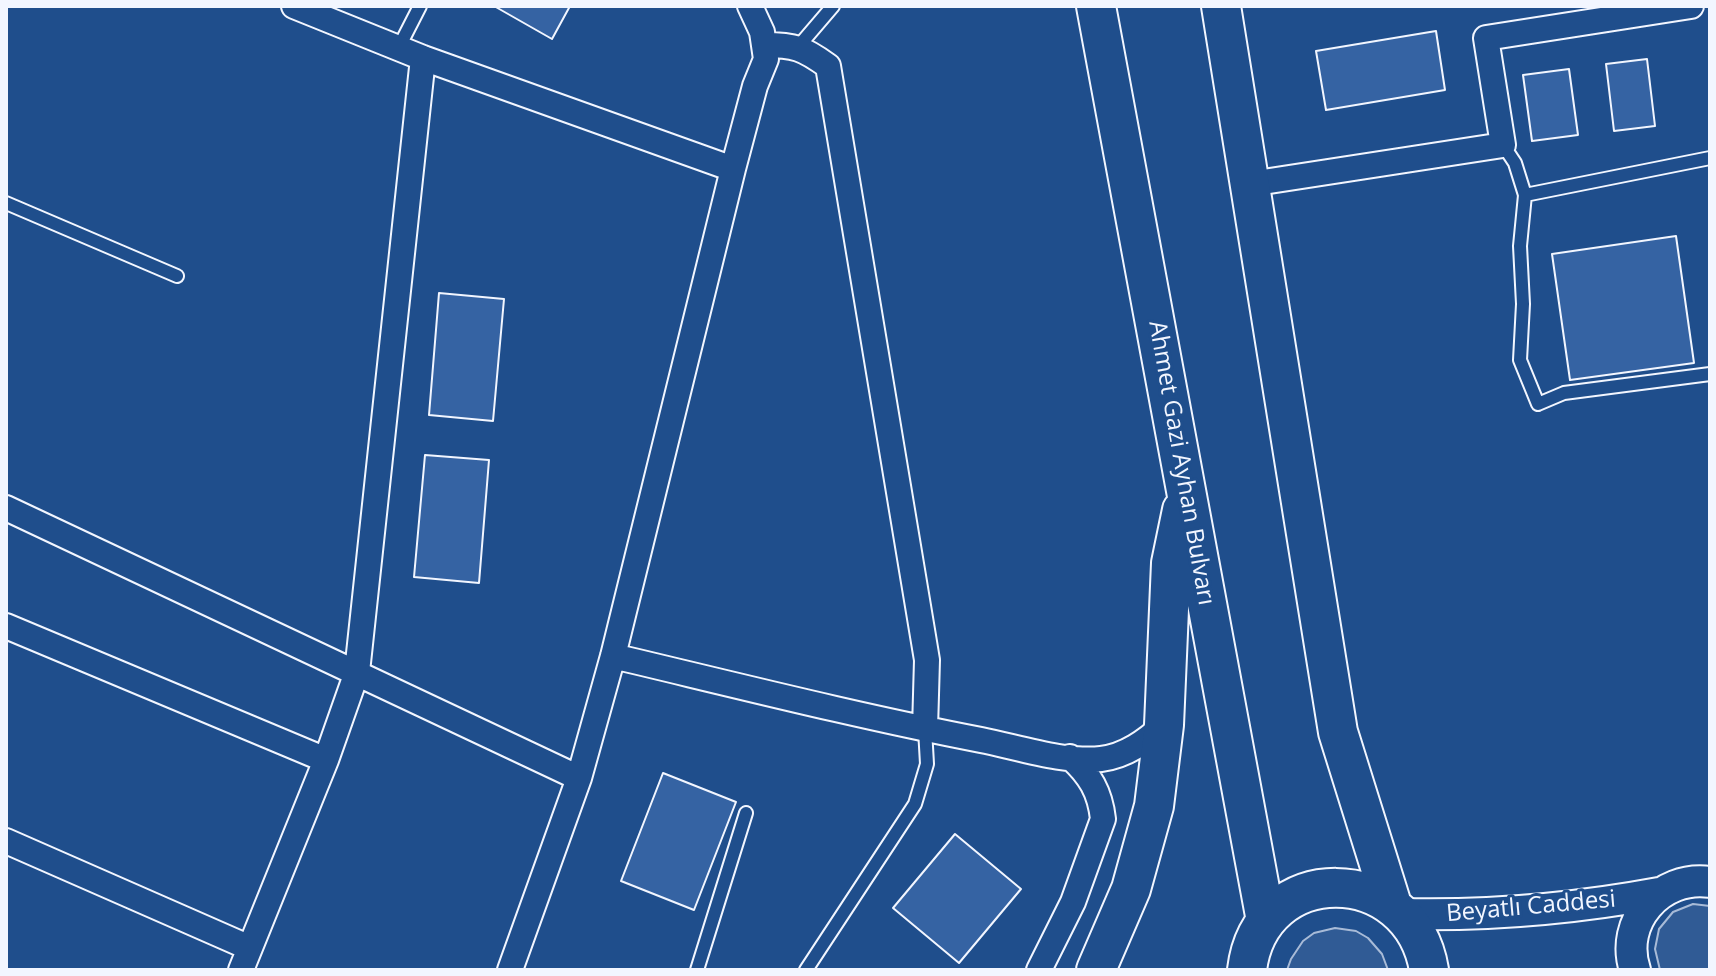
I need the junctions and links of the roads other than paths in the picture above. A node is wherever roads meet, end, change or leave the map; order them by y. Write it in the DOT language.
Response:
graph roads {
  1 [pos="294,6"];
  2 [pos="420,6"];
  3 [pos="750,6"];
  4 [pos="833,6"];
  5 [pos="1096,6"];
  6 [pos="1221,6"];
  7 [pos="1691,6"];
  8 [pos="764,45"];
  9 [pos="798,47"];
  10 [pos="398,49"];
  11 [pos="423,58"];
  12 [pos="1503,145"];
  13 [pos="1710,158"];
  14 [pos="733,169"];
  15 [pos="1250,184"];
  16 [pos="1525,195"];
  17 [pos="6,203"];
  18 [pos="177,276"];
  19 [pos="1710,374"];
  20 [pos="1185,491"];
  21 [pos="6,508"];
  22 [pos="6,626"];
  23 [pos="613,656"];
  24 [pos="357,672"];
  25 [pos="1164,725"];
  26 [pos="925,729"];
  27 [pos="1070,757"];
  28 [pos="326,760"];
  29 [pos="579,778"];
  30 [pos="746,813"];
  31 [pos="6,841"];
  32 [pos="1710,854"];
  33 [pos="1700,882"];
  34 [pos="1659,893"];
  35 [pos="1397,909"];
  36 [pos="1266,921"];
  37 [pos="245,959"];
  38 [pos="1246,969"];
  39 [pos="510,970"];
  40 [pos="697,970"];
  41 [pos="806,970"];
  42 [pos="1039,970"];
  43 [pos="1096,970"];
  44 [pos="1429,970"];
  45 [pos="1635,970"];
  1 -- 10 [label="street"];
  2 -- 10 [label="lane"];
  3 -- 8 [label="street"];
  4 -- 9 [label="lane"];
  5 -- 20 [label="main road, Ahmet Gazi Ayhan Bulvarı"];
  6 -- 15 [label="main road"];
  7 -- 12 [label="street"];
  8 -- 9 [label="street"];
  8 -- 14 [label="street"];
  9 -- 26 [label="street"];
  10 -- 11 [label="street"];
  11 -- 14 [label="street"];
  11 -- 24 [label="street"];
  12 -- 15 [label="street"];
  12 -- 16 [label="lane"];
  13 -- 16 [label="lane"];
  14 -- 23 [label="street"];
  15 -- 35 [label="main road"];
  16 -- 19 [label="lane"];
  17 -- 18 [label="lane"];
  20 -- 25 [label="main road"];
  20 -- 36 [label="main road, Ahmet Gazi Ayhan Bulvarı"];
  21 -- 24 [label="street"];
  22 -- 28 [label="street"];
  23 -- 26 [label="street"];
  23 -- 29 [label="street"];
  24 -- 28 [label="street"];
  24 -- 29 [label="street"];
  25 -- 27 [label="street"];
  25 -- 43 [label="main road"];
  26 -- 27 [label="street"];
  26 -- 41 [label="lane"];
  27 -- 42 [label="street"];
  28 -- 37 [label="street"];
  29 -- 39 [label="street"];
  30 -- 40 [label="lane"];
  31 -- 37 [label="street"];
  32 -- 33 [label="street"];
  33 -- 34 [label="street, Beyatlı Caddesi"];
  34 -- 35 [label="street, Beyatlı Caddesi"];
  34 -- 45 [label="street"];
  35 -- 36 [label="main road"];
  35 -- 44 [label="main road"];
  36 -- 38 [label="main road"];
}
